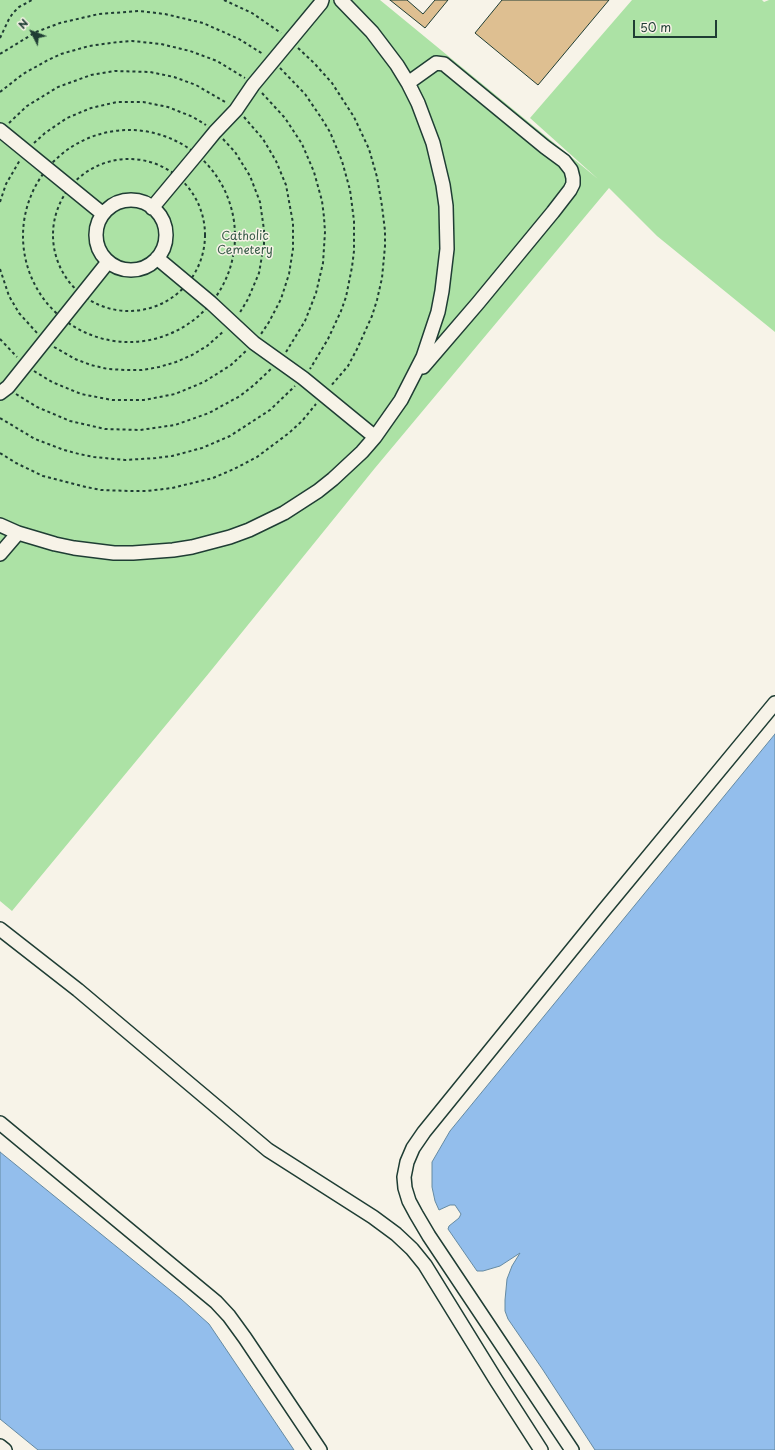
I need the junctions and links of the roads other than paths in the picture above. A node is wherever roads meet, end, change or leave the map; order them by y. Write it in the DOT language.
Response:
graph roads {
  1 [pos="322,0"];
  2 [pos="341,0"];
  3 [pos="408,83"];
  4 [pos="1,131"];
  5 [pos="152,208"];
  6 [pos="103,214"];
  7 [pos="157,258"];
  8 [pos="108,262"];
  9 [pos="432,333"];
  10 [pos="441,345"];
  11 [pos="412,381"];
  12 [pos="4,390"];
  13 [pos="375,437"];
  14 [pos="0,525"];
  15 [pos="18,533"];
  16 [pos="0,554"];
  17 [pos="775,703"];
  18 [pos="0,929"];
  19 [pos="0,1123"];
  20 [pos="0,1446"];
  21 [pos="4,1450"];
  22 [pos="320,1450"];
  23 [pos="542,1450"];
  24 [pos="572,1450"];
  1 -- 5 [label="lane"];
  2 -- 3 [label="lane"];
  3 -- 9 [label="lane"];
  3 -- 10 [label="lane"];
  4 -- 6 [label="lane"];
  5 -- 6 [label="lane"];
  5 -- 7 [label="lane"];
  6 -- 8 [label="lane"];
  7 -- 8 [label="lane"];
  7 -- 13 [label="lane"];
  8 -- 12 [label="lane"];
  9 -- 10 [label="lane"];
  9 -- 11 [label="lane"];
  10 -- 11 [label="lane"];
  11 -- 13 [label="lane"];
  13 -- 15 [label="lane"];
  14 -- 15 [label="lane"];
  15 -- 16 [label="lane"];
  17 -- 24 [label="lane"];
  18 -- 23 [label="lane"];
  19 -- 22 [label="lane"];
  20 -- 21 [label="lane"];
}
